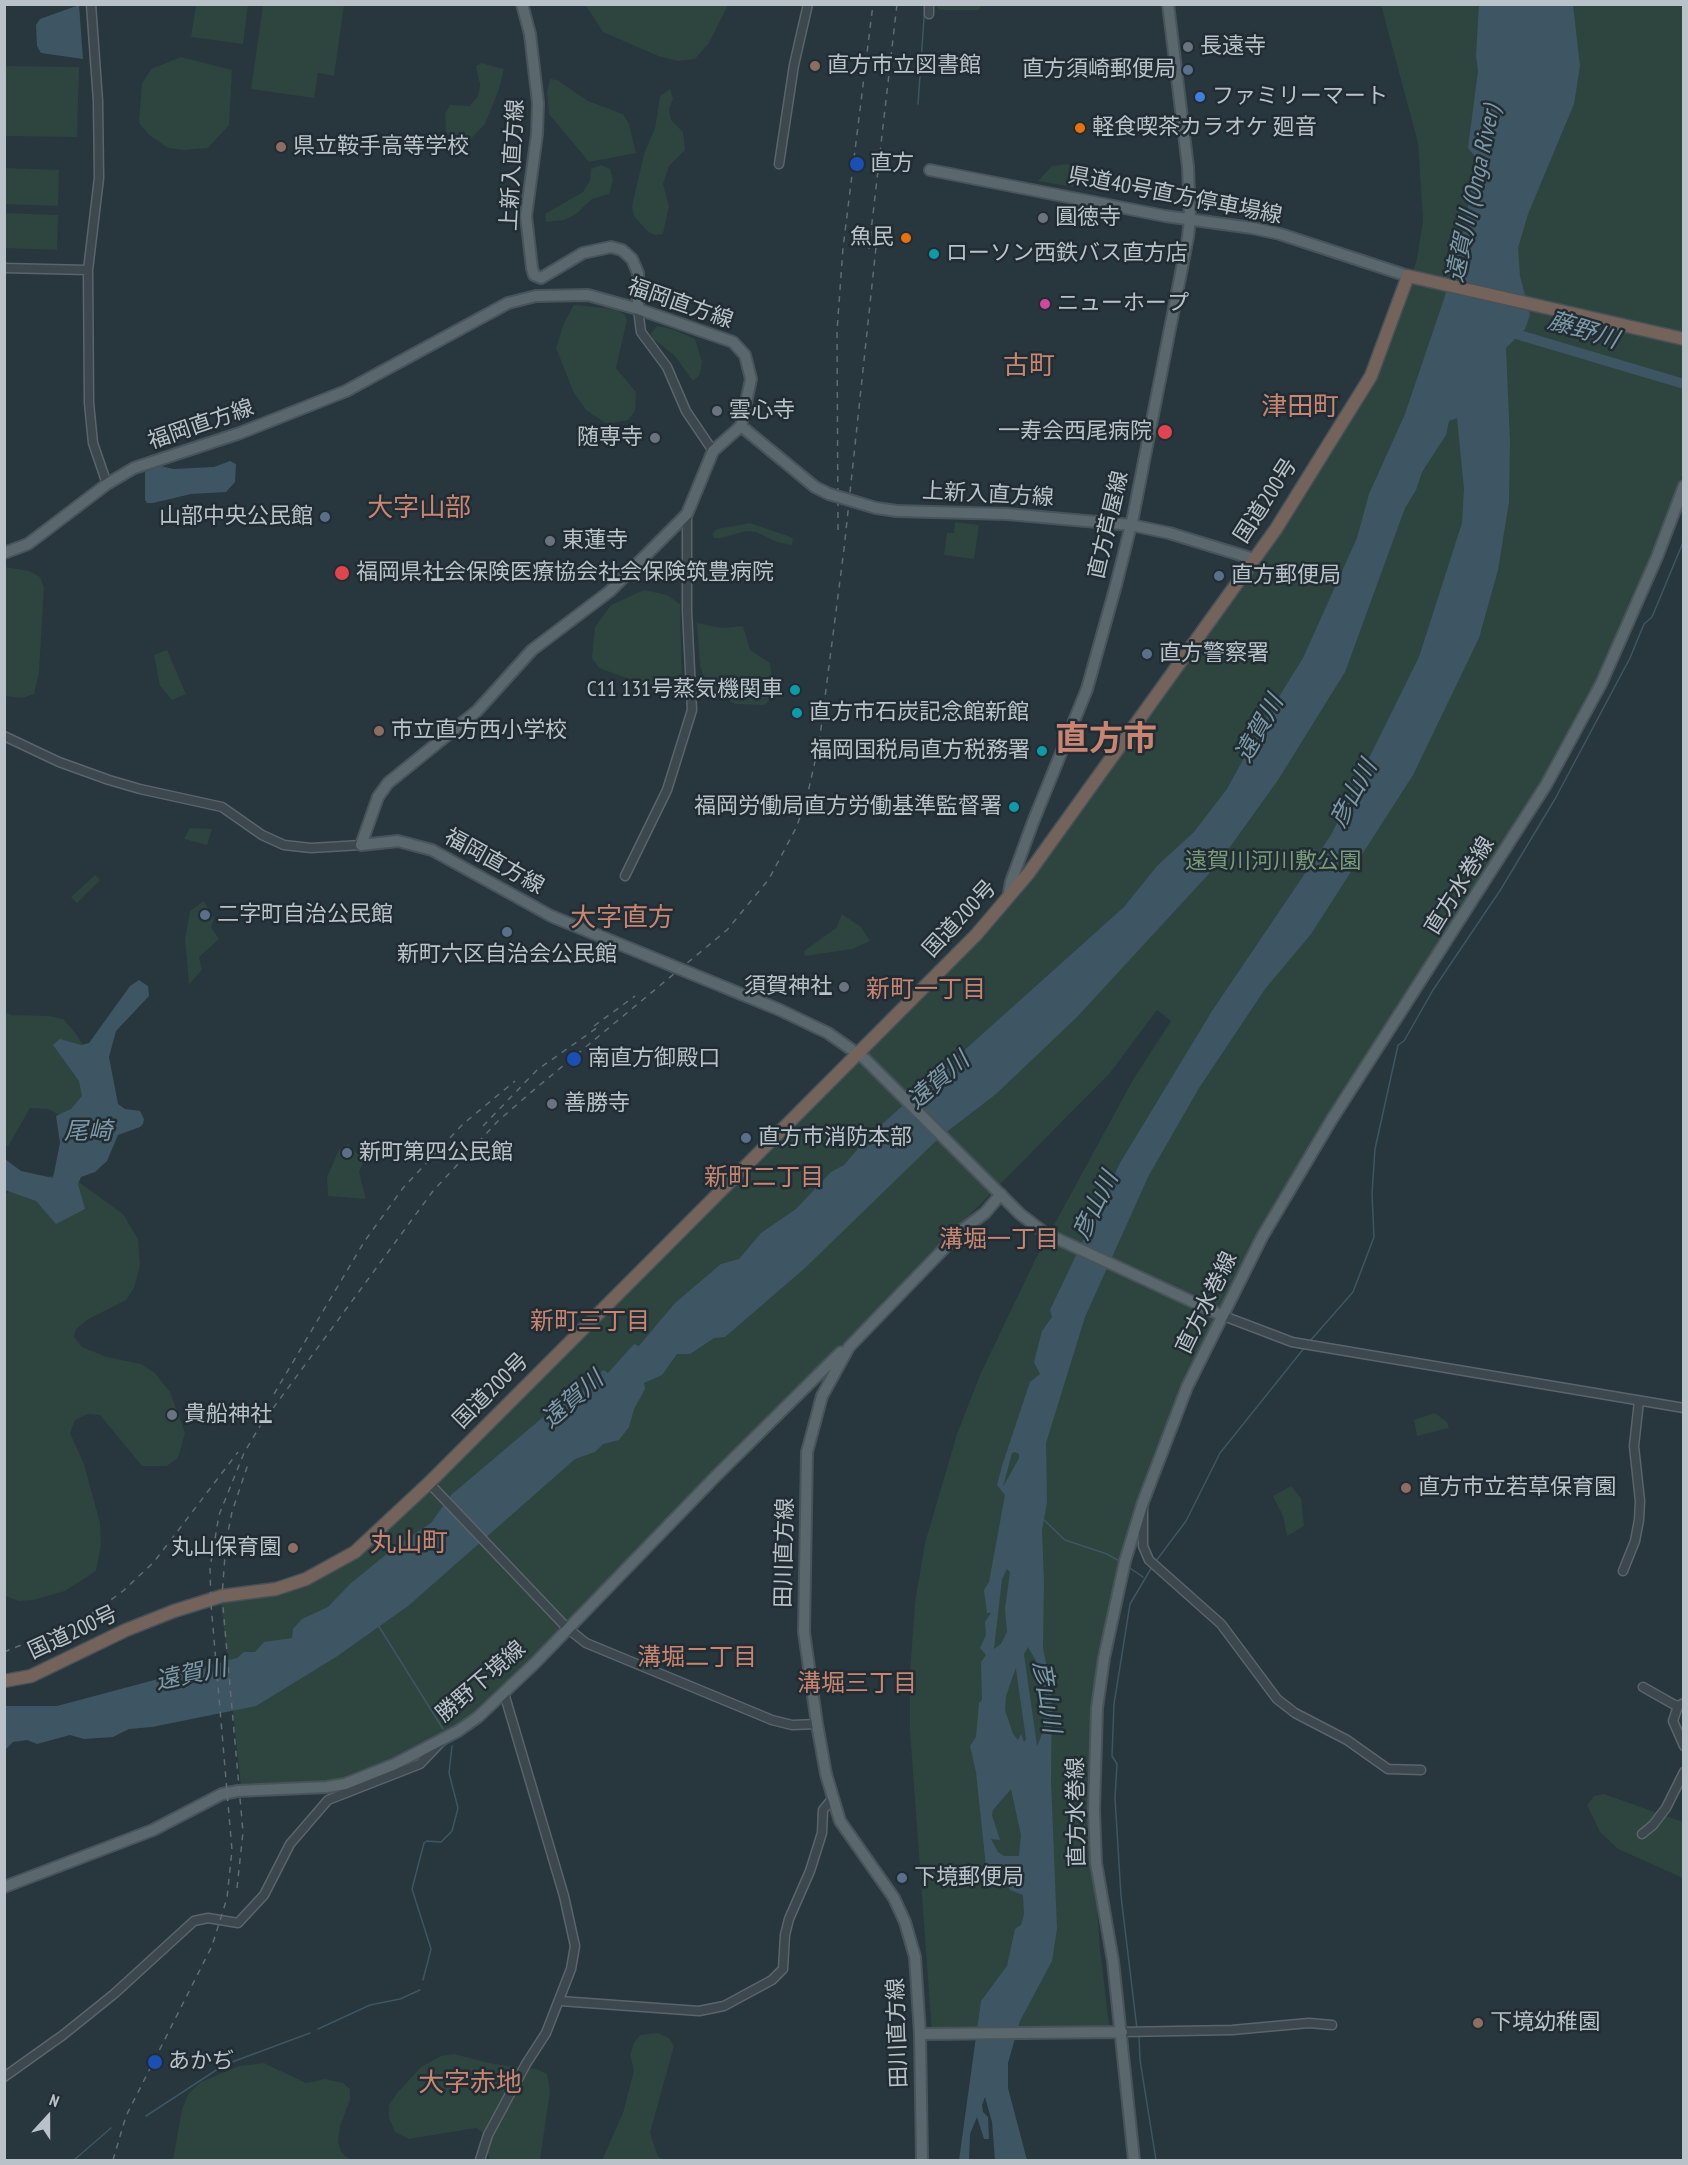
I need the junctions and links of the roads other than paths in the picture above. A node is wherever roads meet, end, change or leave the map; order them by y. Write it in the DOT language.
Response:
graph roads {
  1 [pos="91,4"];
  2 [pos="522,4"];
  3 [pos="808,4"];
  4 [pos="1168,4"];
  5 [pos="779,164"];
  6 [pos="930,170"];
  7 [pos="1190,219"];
  8 [pos="4,268"];
  9 [pos="88,270"];
  10 [pos="1412,277"];
  11 [pos="638,309"];
  12 [pos="1683,339"];
  13 [pos="741,426"];
  14 [pos="713,451"];
  15 [pos="107,484"];
  16 [pos="1683,486"];
  17 [pos="687,514"];
  18 [pos="1131,525"];
  19 [pos="4,553"];
  20 [pos="1254,559"];
  21 [pos="4,736"];
  22 [pos="360,845"];
  23 [pos="625,876"];
  24 [pos="1008,898"];
  25 [pos="862,1056"];
  26 [pos="998,1190"];
  27 [pos="1217,1313"];
  28 [pos="849,1347"];
  29 [pos="1639,1401"];
  30 [pos="1683,1408"];
  31 [pos="431,1484"];
  32 [pos="1143,1502"];
  33 [pos="1623,1571"];
  34 [pos="565,1626"];
  35 [pos="4,1681"];
  36 [pos="1643,1687"];
  37 [pos="504,1693"];
  38 [pos="1681,1705"];
  39 [pos="818,1724"];
  40 [pos="441,1742"];
  41 [pos="1683,1746"];
  42 [pos="1421,1770"];
  43 [pos="1683,1772"];
  44 [pos="832,1799"];
  45 [pos="1642,1834"];
  46 [pos="4,1887"];
  47 [pos="560,2001"];
  48 [pos="1332,2025"];
  49 [pos="1117,2033"];
  50 [pos="922,2034"];
  51 [pos="4,2077"];
  52 [pos="480,2160"];
  53 [pos="922,2160"];
  54 [pos="1134,2160"];
  1 -- 9 [label="street"];
  2 -- 11 [label="main road, 上新入直方線"];
  3 -- 5 [label="street"];
  4 -- 7 [label="main road, 直方芦屋線"];
  6 -- 7 [label="main road, 県道40号直方停車場線"];
  7 -- 10 [label="main road, 県道40号直方停車場線"];
  7 -- 18 [label="main road, 直方芦屋線"];
  8 -- 9 [label="street"];
  9 -- 15 [label="street"];
  10 -- 12 [label="highway"];
  10 -- 20 [label="highway, 国道200号"];
  11 -- 13 [label="main road, 福岡直方線"];
  11 -- 14 [label="street"];
  11 -- 15 [label="main road, 福岡直方線"];
  13 -- 14 [label="main road"];
  13 -- 18 [label="main road, 上新入直方線, bridge"];
  14 -- 17 [label="main road"];
  15 -- 19 [label="main road, 福岡直方線"];
  16 -- 27 [label="main road, 直方水巻線"];
  17 -- 22 [label="main road"];
  17 -- 23 [label="street"];
  18 -- 20 [label="main road, 上新入直方線"];
  18 -- 24 [label="main road, 直方芦屋線"];
  20 -- 24 [label="highway, 国道200号"];
  21 -- 22 [label="street"];
  22 -- 25 [label="main road, 福岡直方線"];
  24 -- 25 [label="highway, 国道200号"];
  25 -- 26 [label="main road"];
  25 -- 31 [label="highway, 国道200号"];
  26 -- 27 [label="main road"];
  26 -- 28 [label="main road, 田川直方線"];
  27 -- 29 [label="street"];
  27 -- 32 [label="main road, 直方水巻線"];
  28 -- 34 [label="main road, 勝野下境線"];
  28 -- 39 [label="main road, 田川直方線"];
  29 -- 30 [label="street"];
  29 -- 33 [label="street"];
  31 -- 34 [label="street"];
  31 -- 35 [label="highway, 国道200号"];
  32 -- 42 [label="street"];
  32 -- 49 [label="main road, 直方水巻線"];
  34 -- 37 [label="main road, 勝野下境線"];
  34 -- 39 [label="street"];
  36 -- 38 [label="street"];
  37 -- 40 [label="main road, 勝野下境線"];
  37 -- 47 [label="street"];
  38 -- 41 [label="street"];
  39 -- 44 [label="main road, 田川直方線"];
  40 -- 46 [label="main road, 勝野下境線"];
  40 -- 51 [label="street"];
  43 -- 45 [label="street"];
  44 -- 47 [label="street"];
  44 -- 50 [label="main road, 田川直方線"];
  47 -- 52 [label="street"];
  48 -- 49 [label="street"];
  49 -- 50 [label="main road"];
  49 -- 54 [label="main road, 直方水巻線"];
  50 -- 53 [label="main road, 田川直方線"];
}
